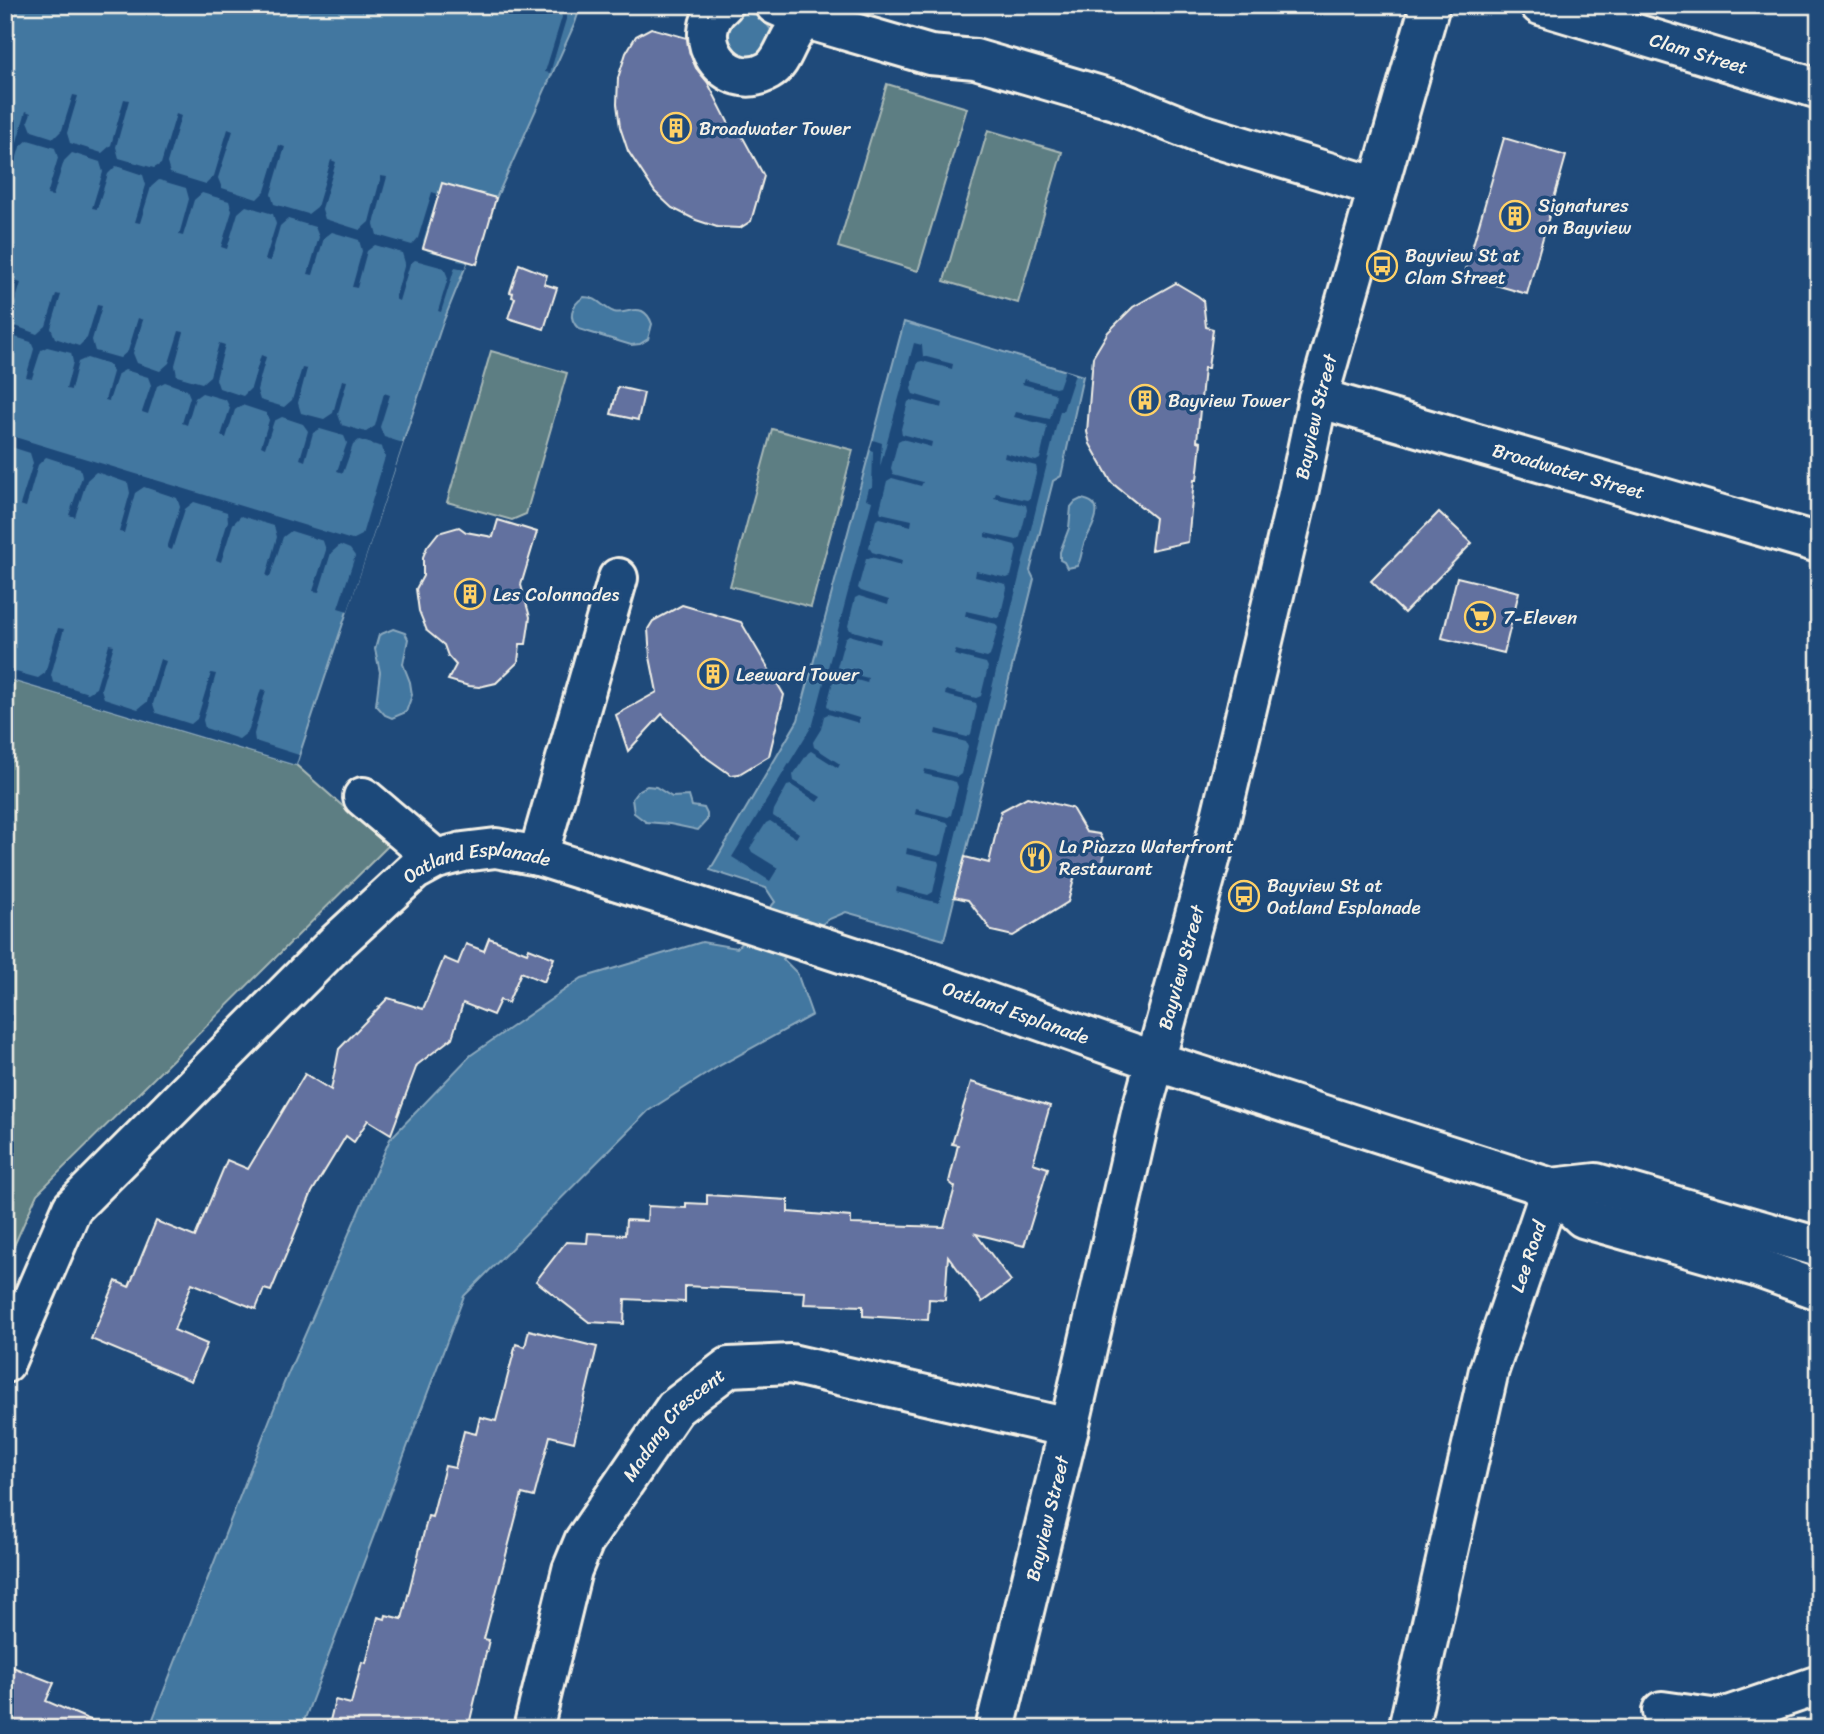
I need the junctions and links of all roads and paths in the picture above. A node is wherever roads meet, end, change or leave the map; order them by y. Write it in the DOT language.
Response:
graph roads {
  1 [pos="723,5"];
  2 [pos="1430,5"];
  3 [pos="1540,5"];
  4 [pos="791,12"];
  5 [pos="1819,89"];
  6 [pos="1378,187"];
  7 [pos="1318,398"];
  8 [pos="1819,543"];
  9 [pos="618,578"];
  10 [pos="363,797"];
  11 [pos="538,856"];
  12 [pos="436,859"];
  13 [pos="1155,1061"];
  14 [pos="1551,1188"];
  15 [pos="1723,1239"];
  16 [pos="1819,1247"];
  17 [pos="1819,1290"];
  18 [pos="5,1363"];
  19 [pos="1069,1428"];
  20 [pos="1819,1685"];
  21 [pos="1662,1711"];
  22 [pos="533,1729"];
  23 [pos="995,1729"];
  24 [pos="1408,1729"];
  1 -- 4 [label="street"];
  2 -- 6 [label="street, Bayview Street"];
  3 -- 5 [label="street, Clam Street"];
  4 -- 6 [label="street"];
  6 -- 7 [label="street, Bayview Street"];
  7 -- 8 [label="street, Broadwater Street"];
  7 -- 13 [label="street, Bayview Street"];
  9 -- 11 [label="street"];
  10 -- 12 [label="street"];
  11 -- 12 [label="street, Oatland Esplanade"];
  11 -- 13 [label="street, Oatland Esplanade"];
  12 -- 18 [label="street, Oatland Esplanade"];
  13 -- 14 [label="street"];
  13 -- 19 [label="street, Bayview Street"];
  14 -- 15 [label="street"];
  14 -- 24 [label="street, Lee Road"];
  15 -- 16 [label="street"];
  15 -- 17 [label="street"];
  19 -- 22 [label="street, Madang Crescent"];
  19 -- 23 [label="street, Bayview Street"];
  20 -- 21 [label="street"];
}
